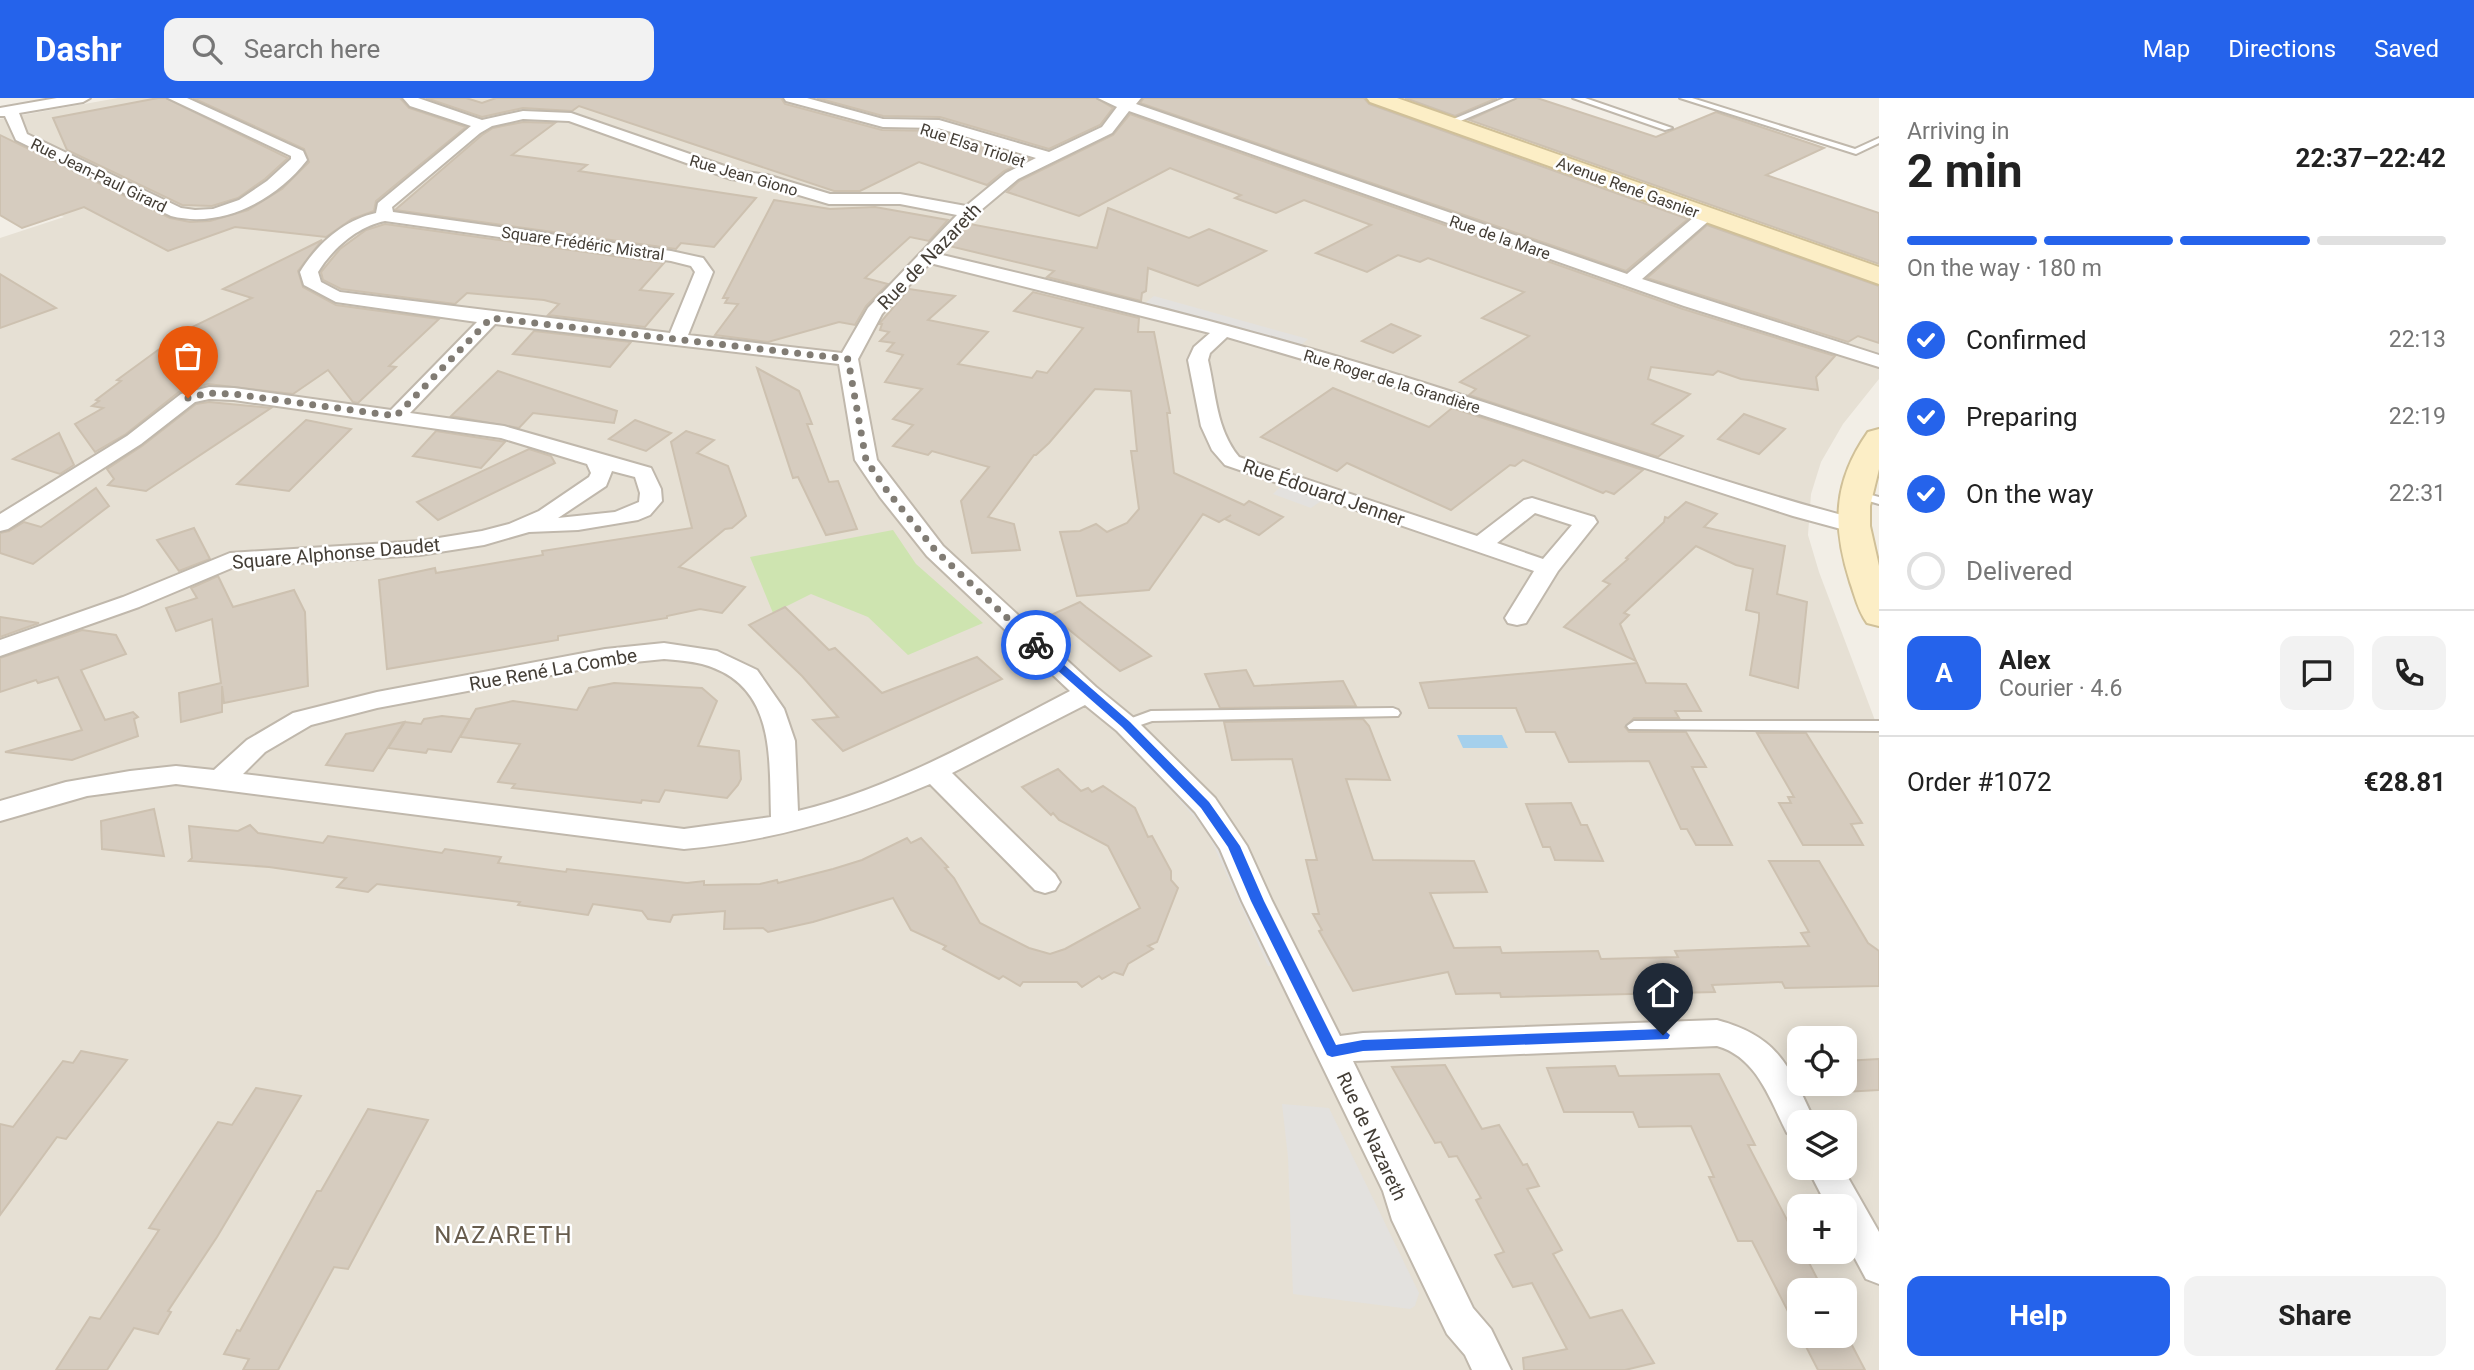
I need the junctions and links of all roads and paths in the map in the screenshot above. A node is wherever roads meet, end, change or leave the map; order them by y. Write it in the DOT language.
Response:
graph roads {
  1 [pos="83,98"];
  2 [pos="175,98"];
  3 [pos="410,98"];
  4 [pos="791,98"];
  5 [pos="1377,98"];
  6 [pos="1511,98"];
  7 [pos="1577,98"];
  8 [pos="1692,99"];
  9 [pos="1121,101"];
  10 [pos="5,111"];
  11 [pos="1448,123"];
  12 [pos="483,125"];
  13 [pos="911,125"];
  14 [pos="1668,128"];
  15 [pos="1879,141"];
  16 [pos="1043,161"];
  17 [pos="969,212"];
  18 [pos="1706,215"];
  19 [pos="385,216"];
  20 [pos="927,257"];
  21 [pos="1879,276"];
  22 [pos="1630,281"];
  23 [pos="491,318"];
  24 [pos="1225,329"];
  25 [pos="677,338"];
  26 [pos="848,359"];
  27 [pos="1879,361"];
  28 [pos="396,416"];
  29 [pos="1879,438"];
  30 [pos="596,460"];
  31 [pos="1862,506"];
  32 [pos="0,524"];
  33 [pos="517,529"];
  34 [pos="1480,545"];
  35 [pos="1548,568"];
  36 [pos="1879,615"];
  37 [pos="1517,618"];
  38 [pos="0,648"];
  39 [pos="1087,693"];
  40 [pos="1393,713"];
  41 [pos="1126,725"];
  42 [pos="1634,726"];
  43 [pos="1879,726"];
  44 [pos="933,770"];
  45 [pos="222,779"];
  46 [pos="0,811"];
  47 [pos="785,823"];
  48 [pos="1045,882"];
  49 [pos="1332,1051"];
  50 [pos="1792,1110"];
  51 [pos="1831,1180"];
  52 [pos="1879,1267"];
  53 [pos="1492,1370"];
  1 -- 10 [label="street"];
  2 -- 10 [label="street, Rue Jean-Paul Girard"];
  3 -- 12 [label="street"];
  4 -- 13 [label="street, Rue Elsa Triolet"];
  5 -- 11 [label="main road, Avenue René Gasnier"];
  6 -- 11 [label="lane"];
  7 -- 14 [label="lane"];
  8 -- 15 [label="lane"];
  9 -- 16 [label="street, Rue de Nazareth"];
  9 -- 22 [label="street, Rue de la Mare"];
  11 -- 18 [label="main road, Avenue René Gasnier"];
  12 -- 17 [label="street, Rue Jean Giono"];
  12 -- 19 [label="street, Rue Jean Giono"];
  13 -- 16 [label="street, Rue Elsa Triolet"];
  16 -- 17 [label="street, Rue de Nazareth"];
  17 -- 20 [label="street, Rue de Nazareth"];
  18 -- 21 [label="main road, Avenue René Gasnier"];
  18 -- 22 [label="street"];
  19 -- 23 [label="street"];
  19 -- 25 [label="street, Square Frédéric Mistral"];
  20 -- 24 [label="street, Rue Roger de la Grandière"];
  20 -- 26 [label="street, Rue de Nazareth"];
  22 -- 27 [label="street, Rue de la Mare"];
  23 -- 25 [label="street"];
  23 -- 28 [label="street"];
  24 -- 31 [label="street, Rue Roger de la Grandière"];
  24 -- 34 [label="street, Rue Édouard Jenner"];
  25 -- 26 [label="street"];
  26 -- 39 [label="street, Rue de Nazareth"];
  28 -- 30 [label="street, Square Alphonse Daudet"];
  28 -- 32 [label="street, Square Alphonse Daudet"];
  29 -- 31 [label="main road"];
  30 -- 33 [label="street, Square Alphonse Daudet"];
  30 -- 33 [label="street, Square Alphonse Daudet"];
  31 -- 36 [label="main road"];
  33 -- 38 [label="street, Square Alphonse Daudet"];
  34 -- 35 [label="street, Rue Édouard Jenner"];
  34 -- 35 [label="street"];
  35 -- 37 [label="street"];
  39 -- 41 [label="street, Rue de Nazareth"];
  39 -- 44 [label="street"];
  40 -- 41 [label="lane"];
  41 -- 49 [label="street, Rue de Nazareth"];
  42 -- 43 [label="lane"];
  44 -- 47 [label="street"];
  44 -- 48 [label="street"];
  45 -- 46 [label="street"];
  45 -- 47 [label="street"];
  45 -- 47 [label="street, Rue René La Combe"];
  49 -- 50 [label="street"];
  49 -- 53 [label="street, Rue de Nazareth"];
  51 -- 52 [label="street"];
}
